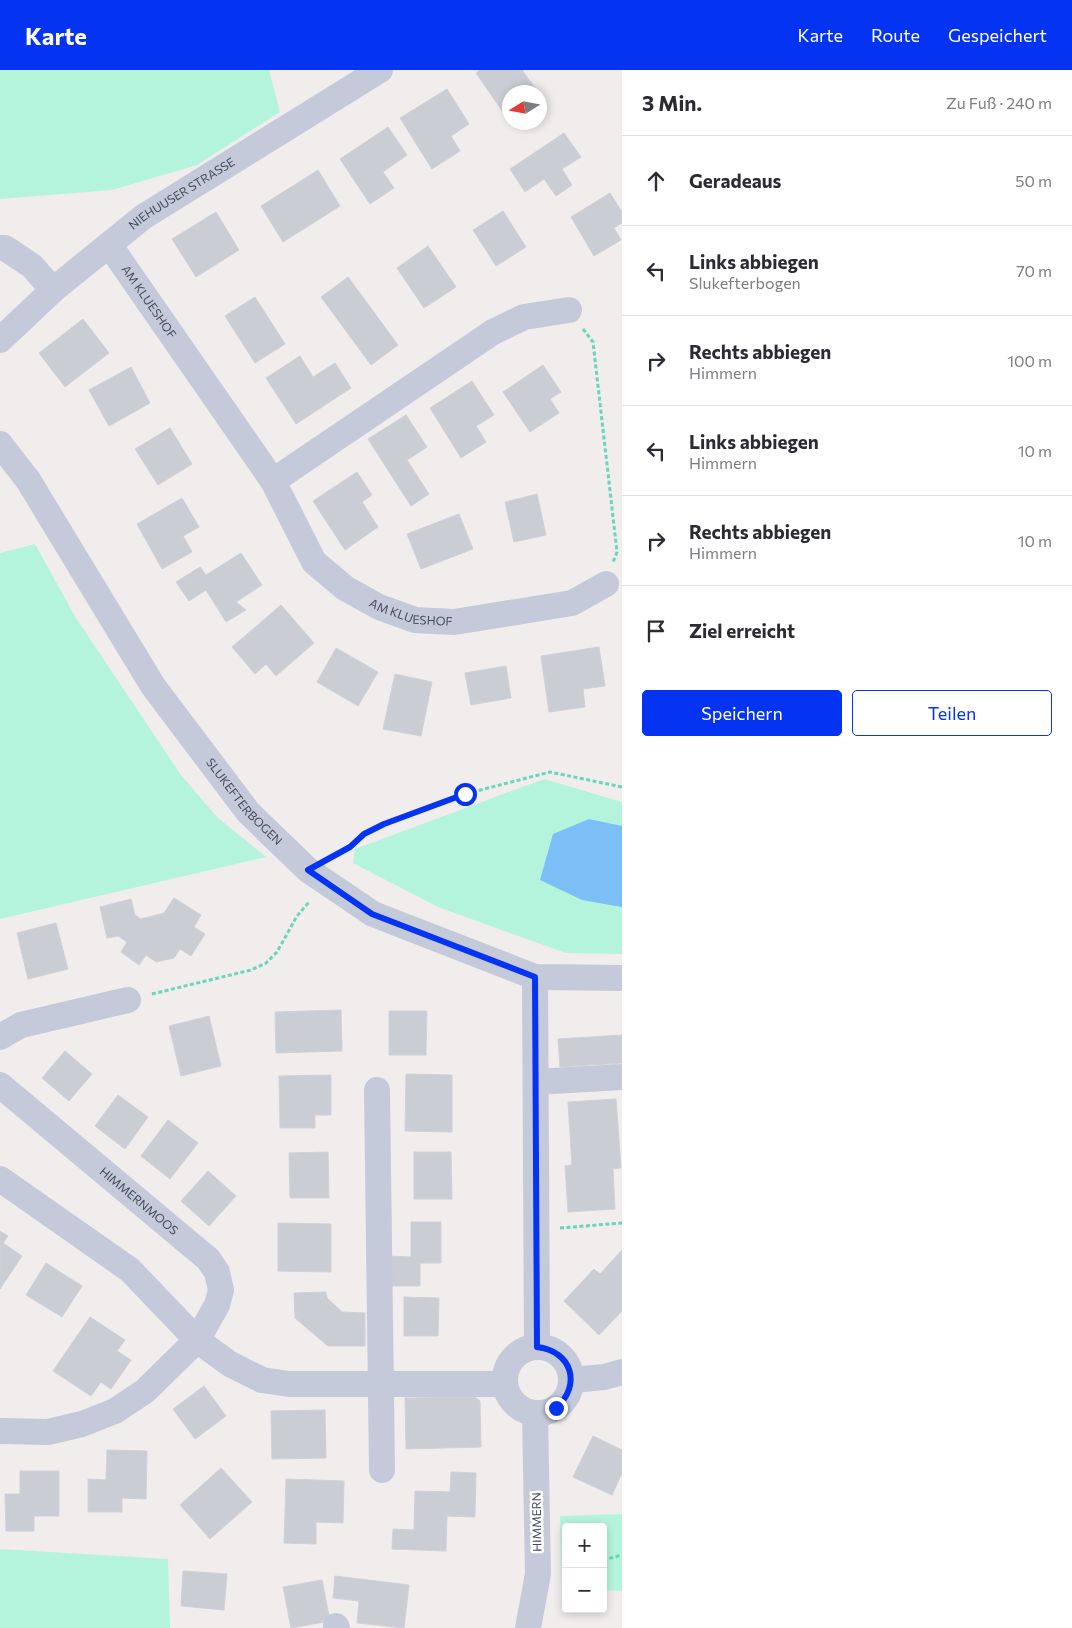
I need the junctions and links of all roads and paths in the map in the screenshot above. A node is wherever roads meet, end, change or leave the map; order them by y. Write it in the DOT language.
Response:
graph roads {
  1 [pos="380,70"];
  2 [pos="110,246"];
  3 [pos="0,248"];
  4 [pos="53,290"];
  5 [pos="569,310"];
  6 [pos="0,340"];
  7 [pos="0,444"];
  8 [pos="273,481"];
  9 [pos="606,584"];
  10 [pos="622,787"];
  11 [pos="308,870"];
  12 [pos="309,902"];
  13 [pos="535,977"];
  14 [pos="622,978"];
  15 [pos="128,1000"];
  16 [pos="0,1037"];
  17 [pos="622,1077"];
  18 [pos="536,1082"];
  19 [pos="0,1085"];
  20 [pos="377,1090"];
  21 [pos="0,1179"];
  22 [pos="622,1223"];
  23 [pos="537,1228"];
  24 [pos="196,1340"];
  25 [pos="537,1347"];
  26 [pos="622,1372"];
  27 [pos="571,1380"];
  28 [pos="381,1384"];
  29 [pos="504,1384"];
  30 [pos="535,1414"];
  31 [pos="0,1431"];
  32 [pos="382,1470"];
  33 [pos="622,1556"];
  34 [pos="607,1559"];
  35 [pos="528,1628"];
  1 -- 2 [label="street, NIEHUUSER STRASSE"];
  2 -- 4 [label="street, NIEHUUSER STRASSE"];
  2 -- 8 [label="street, AM KLUESHOF"];
  3 -- 4 [label="street"];
  4 -- 6 [label="street, NIEHUUSER STRASSE"];
  5 -- 8 [label="street"];
  5 -- 9 [label="path"];
  7 -- 11 [label="street, SLUKEFTERBOGEN"];
  8 -- 9 [label="street, AM KLUESHOF"];
  10 -- 11 [label="path"];
  11 -- 13 [label="street, SLUKEFTERBOGEN"];
  12 -- 15 [label="path"];
  13 -- 14 [label="street, SLUKEFTERBOGEN"];
  13 -- 18 [label="street"];
  15 -- 16 [label="street"];
  17 -- 18 [label="street"];
  18 -- 23 [label="street"];
  19 -- 24 [label="street, HIMMERNMOOS"];
  20 -- 28 [label="street"];
  21 -- 24 [label="street"];
  22 -- 23 [label="path"];
  23 -- 25 [label="street"];
  24 -- 28 [label="street"];
  24 -- 31 [label="street, HIMMERNMOOS"];
  25 -- 27 [label="street"];
  25 -- 29 [label="street"];
  26 -- 27 [label="street"];
  27 -- 30 [label="street"];
  28 -- 29 [label="street"];
  28 -- 32 [label="street"];
  29 -- 30 [label="street"];
  30 -- 35 [label="street, HIMMERN"];
  33 -- 34 [label="path"];
}
